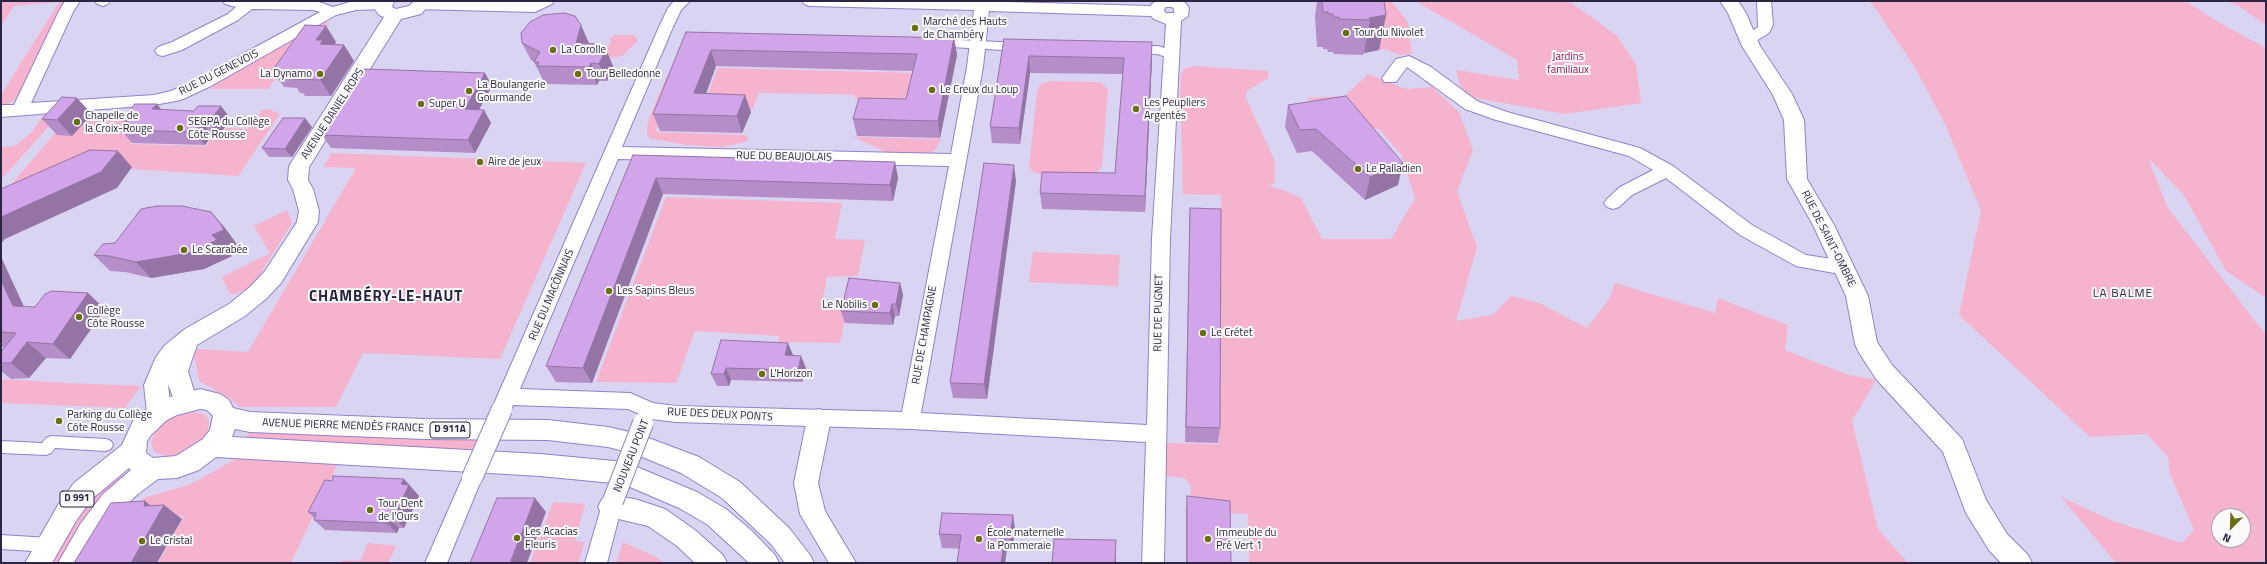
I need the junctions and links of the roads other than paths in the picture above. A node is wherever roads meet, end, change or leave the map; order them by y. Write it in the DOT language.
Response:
graph roads {
  1 [pos="73,1"];
  2 [pos="230,1"];
  3 [pos="547,1"];
  4 [pos="683,1"];
  5 [pos="809,1"];
  6 [pos="1729,1"];
  7 [pos="1764,1"];
  8 [pos="1172,2"];
  9 [pos="248,4"];
  10 [pos="422,4"];
  11 [pos="986,4"];
  12 [pos="388,7"];
  13 [pos="1156,11"];
  14 [pos="331,12"];
  15 [pos="1174,19"];
  16 [pos="1744,32"];
  17 [pos="924,42"];
  18 [pos="978,45"];
  19 [pos="1034,47"];
  20 [pos="1123,50"];
  21 [pos="162,51"];
  22 [pos="1172,59"];
  23 [pos="1390,78"];
  24 [pos="20,109"];
  25 [pos="1,111"];
  26 [pos="612,154"];
  27 [pos="956,160"];
  28 [pos="1667,170"];
  29 [pos="1613,203"];
  30 [pos="1845,268"];
  31 [pos="193,335"];
  32 [pos="185,401"];
  33 [pos="504,403"];
  34 [pos="159,413"];
  35 [pos="225,416"];
  36 [pos="647,417"];
  37 [pos="819,419"];
  38 [pos="910,421"];
  39 [pos="1157,434"];
  40 [pos="106,445"];
  41 [pos="212,446"];
  42 [pos="1,447"];
  43 [pos="133,450"];
  44 [pos="153,469"];
  45 [pos="612,504"];
  46 [pos="1,542"];
  47 [pos="43,554"];
  48 [pos="71,563"];
  49 [pos="436,563"];
  50 [pos="596,563"];
  51 [pos="714,563"];
  52 [pos="766,563"];
  53 [pos="801,563"];
  54 [pos="844,563"];
  55 [pos="1153,563"];
  56 [pos="2019,563"];
  1 -- 24 [label="street"];
  2 -- 9 [label="street"];
  3 -- 10 [label="street"];
  4 -- 26 [label="street, RUE DU MACÔNNAIS"];
  5 -- 11 [label="street"];
  6 -- 16 [label="main road, RUE DE SAINT-OMBRE"];
  7 -- 16 [label="street"];
  8 -- 13 [label="street"];
  8 -- 15 [label="street"];
  9 -- 14 [label="street"];
  9 -- 21 [label="street"];
  10 -- 12 [label="main road"];
  11 -- 13 [label="street"];
  11 -- 18 [label="street, RUE DE CHAMPAGNE"];
  12 -- 14 [label="street, RUE DU GENEVOIS"];
  12 -- 31 [label="main road, AVENUE DANIEL ROPS"];
  13 -- 15 [label="street"];
  14 -- 24 [label="street, RUE DU GENEVOIS"];
  15 -- 22 [label="street, RUE DE PUGNET"];
  16 -- 30 [label="main road, RUE DE SAINT-OMBRE"];
  17 -- 18 [label="street"];
  18 -- 19 [label="street"];
  18 -- 27 [label="street, RUE DE CHAMPAGNE"];
  20 -- 22 [label="street"];
  22 -- 39 [label="street, RUE DE PUGNET"];
  23 -- 28 [label="street"];
  24 -- 25 [label="street, RUE DU GENEVOIS"];
  26 -- 27 [label="street, RUE DU BEAUJOLAIS"];
  26 -- 33 [label="street, RUE DU MACÔNNAIS"];
  27 -- 38 [label="street, RUE DE CHAMPAGNE"];
  28 -- 29 [label="street"];
  28 -- 30 [label="street"];
  30 -- 56 [label="main road, RUE DE SAINT-OMBRE"];
  31 -- 32 [label="main road, AVENUE DANIEL ROPS"];
  31 -- 34 [label="main road, AVENUE DANIEL ROPS"];
  32 -- 34 [label="main road"];
  32 -- 35 [label="main road"];
  33 -- 36 [label="street, RUE DES DEUX PONTS"];
  33 -- 49 [label="street, RUE DU MACÔNNAIS, bridge"];
  34 -- 43 [label="main road"];
  35 -- 41 [label="main road"];
  35 -- 53 [label="main road, AVENUE PIERRE MENDÈS FRANCE / D 911A"];
  36 -- 37 [label="street, RUE DES DEUX PONTS"];
  36 -- 45 [label="street, NOUVEAU PONT, bridge"];
  37 -- 38 [label="street, RUE DES DEUX PONTS"];
  37 -- 54 [label="main road"];
  38 -- 39 [label="street"];
  39 -- 55 [label="street, RUE DE PUGNET"];
  40 -- 42 [label="street"];
  41 -- 44 [label="main road"];
  41 -- 52 [label="main road"];
  43 -- 44 [label="main road"];
  43 -- 47 [label="main road, D 991"];
  44 -- 48 [label="main road, D 991"];
  45 -- 50 [label="street, NOUVEAU PONT"];
  45 -- 51 [label="main road"];
  46 -- 47 [label="street"];
}
